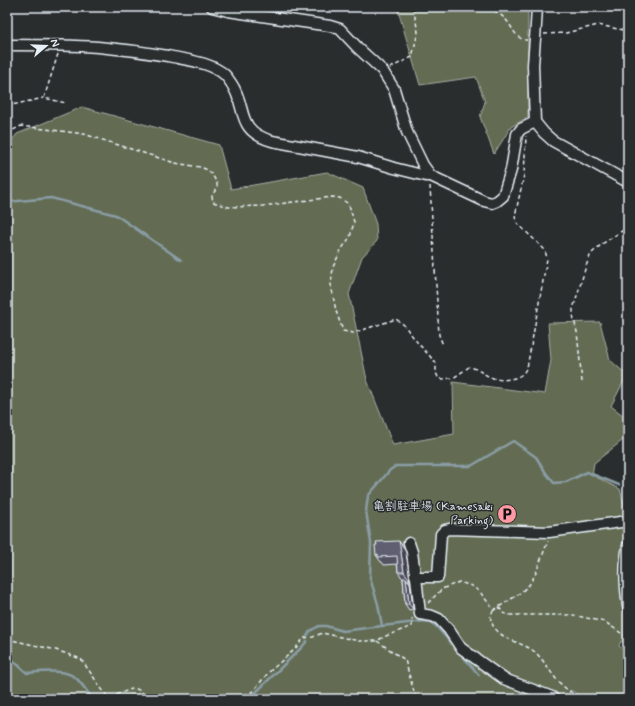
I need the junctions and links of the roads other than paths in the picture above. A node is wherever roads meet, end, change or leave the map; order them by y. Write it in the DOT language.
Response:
graph roads {
  1 [pos="212,7"];
  2 [pos="537,7"];
  3 [pos="7,45"];
  4 [pos="531,124"];
  5 [pos="431,176"];
  6 [pos="628,182"];
  7 [pos="628,521"];
  8 [pos="409,543"];
  9 [pos="628,546"];
  10 [pos="416,578"];
  11 [pos="628,606"];
  12 [pos="554,699"];
  1 -- 5 [label="street"];
  2 -- 4 [label="street"];
  3 -- 5 [label="street"];
  4 -- 5 [label="street"];
  4 -- 6 [label="street"];
  7 -- 10 [label="street"];
  8 -- 10 [label="street"];
  9 -- 11 [label="street"];
  10 -- 12 [label="street"];
}
